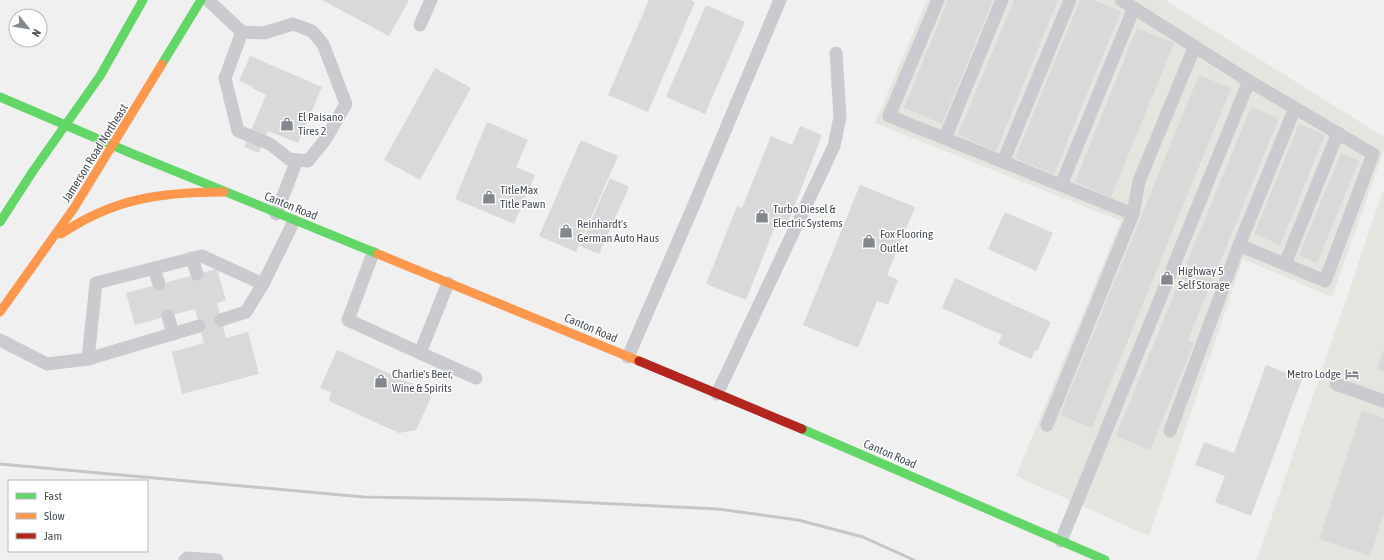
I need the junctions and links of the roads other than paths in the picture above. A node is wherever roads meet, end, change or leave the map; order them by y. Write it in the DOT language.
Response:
graph roads {
  1 [pos="143,0"];
  2 [pos="201,0"];
  3 [pos="208,0"];
  4 [pos="431,0"];
  5 [pos="780,0"];
  6 [pos="938,0"];
  7 [pos="1002,0"];
  8 [pos="1070,0"];
  9 [pos="1121,0"];
  10 [pos="1134,8"];
  11 [pos="420,25"];
  12 [pos="242,32"];
  13 [pos="1194,46"];
  14 [pos="836,53"];
  15 [pos="1249,80"];
  16 [pos="0,97"];
  17 [pos="1295,108"];
  18 [pos="65,126"];
  19 [pos="1338,133"];
  20 [pos="945,138"];
  21 [pos="114,146"];
  22 [pos="297,160"];
  23 [pos="1003,162"];
  24 [pos="1061,185"];
  25 [pos="224,192"];
  26 [pos="0,208"];
  27 [pos="0,213"];
  28 [pos="276,214"];
  29 [pos="1133,214"];
  30 [pos="294,221"];
  31 [pos="0,222"];
  32 [pos="52,240"];
  33 [pos="1239,245"];
  34 [pos="373,253"];
  35 [pos="192,258"];
  36 [pos="1285,264"];
  37 [pos="154,268"];
  38 [pos="197,274"];
  39 [pos="448,283"];
  40 [pos="159,284"];
  41 [pos="263,284"];
  42 [pos="0,312"];
  43 [pos="168,316"];
  44 [pos="221,320"];
  45 [pos="199,326"];
  46 [pos="173,334"];
  47 [pos="0,340"];
  48 [pos="420,353"];
  49 [pos="628,357"];
  50 [pos="88,359"];
  51 [pos="476,378"];
  52 [pos="1336,384"];
  53 [pos="717,394"];
  54 [pos="1384,401"];
  55 [pos="1047,425"];
  56 [pos="1170,430"];
  57 [pos="1061,540"];
  58 [pos="1098,558"];
  59 [pos="185,560"];
  60 [pos="217,560"];
  1 -- 18 [label="main road"];
  2 -- 21 [label="main road, Jamerson Road Northeast"];
  3 -- 12 [label="lane"];
  4 -- 11 [label="lane"];
  5 -- 49 [label="lane"];
  6 -- 20 [label="lane"];
  7 -- 20 [label="lane"];
  8 -- 23 [label="lane"];
  9 -- 10 [label="lane"];
  10 -- 13 [label="lane"];
  10 -- 24 [label="lane"];
  12 -- 22 [label="lane"];
  12 -- 22 [label="lane"];
  13 -- 15 [label="lane"];
  13 -- 29 [label="lane"];
  14 -- 53 [label="lane"];
  15 -- 17 [label="lane"];
  15 -- 57 [label="lane"];
  16 -- 18 [label="main road, Canton Road"];
  17 -- 19 [label="lane"];
  17 -- 33 [label="lane"];
  18 -- 21 [label="main road, Canton Road"];
  18 -- 31 [label="main road"];
  19 -- 36 [label="lane"];
  19 -- 36 [label="lane"];
  20 -- 23 [label="lane"];
  21 -- 25 [label="main road, Canton Road"];
  21 -- 32 [label="main road, Jamerson Road Northeast"];
  22 -- 28 [label="lane"];
  23 -- 24 [label="lane"];
  24 -- 29 [label="lane"];
  25 -- 28 [label="main road, Canton Road"];
  25 -- 32 [label="main road"];
  26 -- 27 [label="main road"];
  28 -- 30 [label="main road, Canton Road"];
  29 -- 55 [label="lane"];
  30 -- 34 [label="main road, Canton Road"];
  30 -- 41 [label="lane"];
  32 -- 42 [label="main road, Jamerson Road Northeast"];
  33 -- 36 [label="lane"];
  33 -- 56 [label="lane"];
  34 -- 39 [label="main road, Canton Road"];
  34 -- 48 [label="lane"];
  35 -- 37 [label="lane"];
  35 -- 38 [label="lane"];
  35 -- 41 [label="lane"];
  37 -- 40 [label="lane"];
  37 -- 50 [label="lane"];
  39 -- 48 [label="lane"];
  39 -- 49 [label="main road, Canton Road"];
  41 -- 44 [label="lane"];
  43 -- 46 [label="lane"];
  45 -- 46 [label="lane"];
  46 -- 50 [label="lane"];
  47 -- 50 [label="lane"];
  48 -- 51 [label="lane"];
  49 -- 53 [label="main road, Canton Road"];
  52 -- 54 [label="lane"];
  53 -- 57 [label="main road, Canton Road"];
  57 -- 58 [label="main road, Canton Road"];
  59 -- 60 [label="lane"];
}
